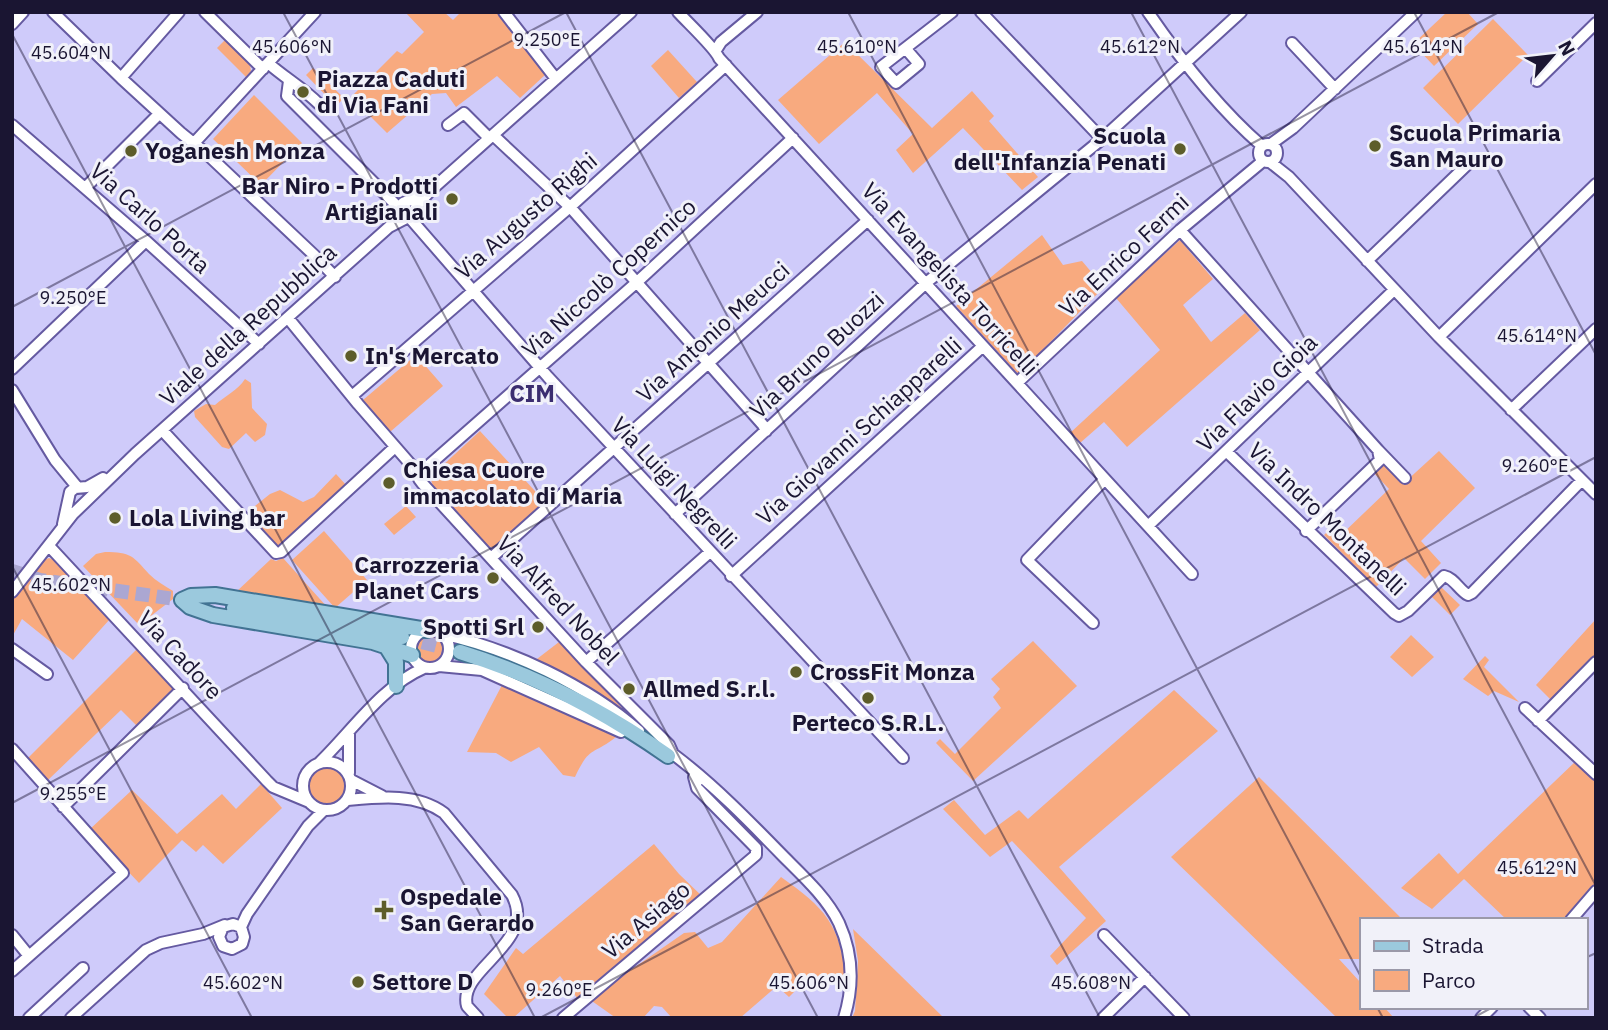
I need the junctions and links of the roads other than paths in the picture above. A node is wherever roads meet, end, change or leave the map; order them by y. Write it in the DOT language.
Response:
graph roads {
  1 [pos="23,12"];
  2 [pos="53,12"];
  3 [pos="179,12"];
  4 [pos="205,12"];
  5 [pos="315,12"];
  6 [pos="505,12"];
  7 [pos="631,12"];
  8 [pos="678,12"];
  9 [pos="757,12"];
  10 [pos="951,12"];
  11 [pos="981,12"];
  12 [pos="1148,12"];
  13 [pos="1241,12"];
  14 [pos="1416,12"];
  15 [pos="1596,23"];
  16 [pos="12,24"];
  17 [pos="1292,43"];
  18 [pos="906,49"];
  19 [pos="716,50"];
  20 [pos="1185,64"];
  21 [pos="726,65"];
  22 [pos="265,66"];
  23 [pos="121,78"];
  24 [pos="555,79"];
  25 [pos="289,81"];
  26 [pos="1537,81"];
  27 [pos="301,87"];
  28 [pos="1335,89"];
  29 [pos="287,96"];
  30 [pos="319,104"];
  31 [pos="159,114"];
  32 [pos="307,116"];
  33 [pos="12,125"];
  34 [pos="449,125"];
  35 [pos="320,128"];
  36 [pos="491,137"];
  37 [pos="793,138"];
  38 [pos="1102,139"];
  39 [pos="195,142"];
  40 [pos="1270,153"];
  41 [pos="1470,162"];
  42 [pos="1596,184"];
  43 [pos="85,188"];
  44 [pos="570,207"];
  45 [pos="408,210"];
  46 [pos="868,220"];
  47 [pos="1180,230"];
  48 [pos="146,241"];
  49 [pos="1367,261"];
  50 [pos="335,277"];
  51 [pos="636,283"];
  52 [pos="926,283"];
  53 [pos="473,290"];
  54 [pos="1394,290"];
  55 [pos="288,318"];
  56 [pos="1596,329"];
  57 [pos="1439,337"];
  58 [pos="259,344"];
  59 [pos="984,346"];
  60 [pos="708,364"];
  61 [pos="12,369"];
  62 [pos="540,369"];
  63 [pos="1307,372"];
  64 [pos="1017,383"];
  65 [pos="12,390"];
  66 [pos="352,396"];
  67 [pos="1511,410"];
  68 [pos="162,430"];
  69 [pos="766,431"];
  70 [pos="395,447"];
  71 [pos="614,449"];
  72 [pos="1378,450"];
  73 [pos="1227,452"];
  74 [pos="135,454"];
  75 [pos="51,455"];
  76 [pos="419,474"];
  77 [pos="1405,478"];
  78 [pos="1105,479"];
  79 [pos="1582,480"];
  80 [pos="80,488"];
  81 [pos="1596,494"];
  82 [pos="68,498"];
  83 [pos="84,504"];
  84 [pos="674,513"];
  85 [pos="1148,526"];
  86 [pos="1306,531"];
  87 [pos="58,533"];
  88 [pos="49,546"];
  89 [pos="710,552"];
  90 [pos="491,558"];
  91 [pos="1192,574"];
  92 [pos="731,576"];
  93 [pos="12,592"];
  94 [pos="182,600"];
  95 [pos="1093,623"];
  96 [pos="427,630"];
  97 [pos="442,634"];
  98 [pos="401,637"];
  99 [pos="386,646"];
  100 [pos="12,649"];
  101 [pos="460,652"];
  102 [pos="413,657"];
  103 [pos="586,662"];
  104 [pos="1596,662"];
  105 [pos="439,666"];
  106 [pos="424,668"];
  107 [pos="47,674"];
  108 [pos="398,684"];
  109 [pos="183,688"];
  110 [pos="1525,708"];
  111 [pos="598,711"];
  112 [pos="1538,721"];
  113 [pos="642,733"];
  114 [pos="349,734"];
  115 [pos="12,749"];
  116 [pos="671,755"];
  117 [pos="903,758"];
  118 [pos="320,762"];
  119 [pos="1596,774"];
  120 [pos="694,777"];
  121 [pos="350,778"];
  122 [pos="303,786"];
  123 [pos="282,791"];
  124 [pos="385,797"];
  125 [pos="348,800"];
  126 [pos="311,804"];
  127 [pos="728,805"];
  128 [pos="63,807"];
  129 [pos="324,810"];
  130 [pos="308,826"];
  131 [pos="757,855"];
  132 [pos="1596,891"];
  133 [pos="1573,918"];
  134 [pos="232,926"];
  135 [pos="203,934"];
  136 [pos="12,935"];
  137 [pos="1104,935"];
  138 [pos="220,940"];
  139 [pos="29,956"];
  140 [pos="83,968"];
  141 [pos="12,971"];
  142 [pos="1145,977"];
  143 [pos="29,1018"];
  144 [pos="71,1018"];
  145 [pos="478,1018"];
  146 [pos="563,1018"];
  147 [pos="844,1018"];
  148 [pos="1103,1018"];
  149 [pos="1184,1018"];
  1 -- 16 [label="street"];
  2 -- 23 [label="street"];
  3 -- 23 [label="street"];
  4 -- 22 [label="street"];
  5 -- 22 [label="street"];
  6 -- 24 [label="street"];
  7 -- 24 [label="street, Viale della Repubblica"];
  8 -- 19 [label="street, Via Evangelista Torricelli"];
  9 -- 19 [label="street"];
  10 -- 18 [label="street"];
  11 -- 38 [label="street"];
  12 -- 20 [label="street"];
  13 -- 20 [label="street, Via Bruno Buozzi"];
  14 -- 28 [label="street, Via Enrico Fermi"];
  15 -- 26 [label="street"];
  17 -- 28 [label="street"];
  19 -- 21 [label="street, Via Evangelista Torricelli"];
  20 -- 38 [label="street, Via Bruno Buozzi"];
  20 -- 40 [label="street"];
  21 -- 37 [label="street, Via Evangelista Torricelli"];
  21 -- 44 [label="street, Via Augusto Righi"];
  22 -- 25 [label="street"];
  22 -- 39 [label="street"];
  23 -- 31 [label="street"];
  24 -- 36 [label="street, Viale della Repubblica"];
  25 -- 27 [label="street"];
  25 -- 29 [label="street"];
  27 -- 29 [label="street"];
  27 -- 30 [label="street"];
  28 -- 40 [label="street, Via Enrico Fermi"];
  29 -- 32 [label="street, Via Luigi Negrelli"];
  30 -- 32 [label="street"];
  30 -- 35 [label="street"];
  31 -- 39 [label="street"];
  31 -- 43 [label="street"];
  32 -- 35 [label="street, Via Luigi Negrelli"];
  33 -- 43 [label="street, Via Carlo Porta"];
  34 -- 36 [label="street"];
  35 -- 45 [label="street, Via Luigi Negrelli"];
  36 -- 44 [label="street"];
  36 -- 45 [label="street, Viale della Repubblica"];
  37 -- 46 [label="street, Via Evangelista Torricelli"];
  37 -- 51 [label="street, Via Niccolò Copernico"];
  38 -- 52 [label="street, Via Bruno Buozzi"];
  39 -- 50 [label="street"];
  40 -- 47 [label="street, Via Enrico Fermi"];
  40 -- 49 [label="street"];
  41 -- 49 [label="street"];
  42 -- 57 [label="street"];
  43 -- 48 [label="street, Via Carlo Porta"];
  44 -- 51 [label="street"];
  44 -- 53 [label="street, Via Augusto Righi"];
  45 -- 50 [label="street, Viale della Repubblica"];
  45 -- 53 [label="street, Via Luigi Negrelli"];
  46 -- 52 [label="street, Via Evangelista Torricelli"];
  46 -- 60 [label="street, Via Antonio Meucci"];
  47 -- 63 [label="street"];
  47 -- 64 [label="street, Via Enrico Fermi"];
  48 -- 58 [label="street, Via Carlo Porta"];
  48 -- 61 [label="street"];
  49 -- 54 [label="street"];
  50 -- 55 [label="street, Viale della Repubblica"];
  51 -- 60 [label="street"];
  51 -- 62 [label="street, Via Niccolò Copernico"];
  52 -- 59 [label="street, Via Evangelista Torricelli"];
  52 -- 69 [label="street, Via Bruno Buozzi"];
  53 -- 62 [label="street, Via Luigi Negrelli"];
  53 -- 66 [label="street, Via Augusto Righi"];
  54 -- 57 [label="street"];
  54 -- 63 [label="street, Via Flavio Gioia"];
  55 -- 58 [label="street, Viale della Repubblica"];
  55 -- 66 [label="street, Via Alfred Nobel"];
  56 -- 67 [label="street"];
  57 -- 67 [label="street"];
  58 -- 68 [label="street, Viale della Repubblica"];
  59 -- 64 [label="street, Via Evangelista Torricelli"];
  59 -- 92 [label="street, Via Giovanni Schiapparelli"];
  60 -- 69 [label="street"];
  60 -- 71 [label="street, Via Antonio Meucci"];
  62 -- 71 [label="street, Via Luigi Negrelli"];
  62 -- 76 [label="street, Via Niccolò Copernico"];
  63 -- 72 [label="street"];
  63 -- 73 [label="street, Via Flavio Gioia"];
  64 -- 78 [label="street, Via Evangelista Torricelli"];
  65 -- 75 [label="street"];
  66 -- 70 [label="street, Via Alfred Nobel"];
  67 -- 79 [label="street"];
  68 -- 70 [label="street"];
  68 -- 74 [label="street, Viale della Repubblica"];
  69 -- 84 [label="street, Via Bruno Buozzi"];
  70 -- 76 [label="street, Via Alfred Nobel"];
  71 -- 84 [label="street, Via Luigi Negrelli"];
  71 -- 90 [label="street, Via Antonio Meucci"];
  72 -- 77 [label="street"];
  72 -- 86 [label="street"];
  73 -- 85 [label="street, Via Flavio Gioia"];
  73 -- 86 [label="street, Via Indro Montanelli"];
  74 -- 80 [label="street, Viale della Repubblica"];
  74 -- 83 [label="street, Viale della Repubblica"];
  75 -- 80 [label="street"];
  75 -- 82 [label="street"];
  76 -- 90 [label="street, Via Alfred Nobel"];
  78 -- 85 [label="street, Via Evangelista Torricelli"];
  78 -- 95 [label="street"];
  79 -- 81 [label="street"];
  79 -- 86 [label="street, Via Indro Montanelli"];
  80 -- 82 [label="street, Viale della Repubblica"];
  80 -- 83 [label="street"];
  82 -- 83 [label="street"];
  82 -- 87 [label="street, Viale della Repubblica"];
  83 -- 87 [label="street, Viale della Repubblica"];
  84 -- 89 [label="street, Via Luigi Negrelli"];
  85 -- 91 [label="street, Via Evangelista Torricelli"];
  87 -- 88 [label="street, Viale della Repubblica"];
  88 -- 93 [label="street, Viale della Repubblica"];
  88 -- 109 [label="street, Via Cadore"];
  89 -- 92 [label="street, Via Luigi Negrelli"];
  89 -- 103 [label="street"];
  90 -- 103 [label="street, Via Alfred Nobel"];
  92 -- 117 [label="street, Via Luigi Negrelli"];
  94 -- 96 [label="main road"];
  94 -- 98 [label="main road"];
  94 -- 99 [label="main road"];
  96 -- 97 [label="street"];
  96 -- 102 [label="street"];
  97 -- 105 [label="street"];
  97 -- 113 [label="street"];
  99 -- 102 [label="main road"];
  99 -- 108 [label="main road"];
  100 -- 107 [label="street"];
  101 -- 111 [label="main road"];
  102 -- 106 [label="street"];
  102 -- 108 [label="street"];
  103 -- 116 [label="street, Via Alfred Nobel"];
  104 -- 112 [label="street"];
  105 -- 106 [label="street"];
  105 -- 116 [label="street"];
  106 -- 108 [label="street"];
  108 -- 114 [label="street"];
  109 -- 123 [label="street, Via Cadore"];
  109 -- 128 [label="street"];
  110 -- 112 [label="street"];
  111 -- 113 [label="main road"];
  111 -- 116 [label="main road"];
  112 -- 119 [label="street"];
  113 -- 116 [label="street"];
  114 -- 118 [label="street"];
  114 -- 121 [label="street"];
  115 -- 128 [label="street"];
  116 -- 120 [label="street, Via Alfred Nobel"];
  116 -- 127 [label="street, Via Alfred Nobel"];
  118 -- 121 [label="street"];
  118 -- 122 [label="street"];
  120 -- 127 [label="street, Via Alfred Nobel"];
  120 -- 131 [label="street, Via Alfred Nobel"];
  121 -- 124 [label="street"];
  121 -- 125 [label="street"];
  122 -- 123 [label="street"];
  122 -- 126 [label="street"];
  123 -- 126 [label="street, Via Cadore"];
  124 -- 125 [label="street"];
  124 -- 145 [label="street"];
  125 -- 129 [label="street"];
  126 -- 129 [label="street, Via Cadore"];
  126 -- 130 [label="street"];
  127 -- 147 [label="street"];
  128 -- 139 [label="street"];
  129 -- 130 [label="street"];
  130 -- 134 [label="street"];
  131 -- 146 [label="street, Via Asiago"];
  132 -- 133 [label="street"];
  134 -- 135 [label="street"];
  134 -- 138 [label="street"];
  134 -- 138 [label="street"];
  135 -- 138 [label="street"];
  135 -- 144 [label="street"];
  136 -- 139 [label="street"];
  137 -- 142 [label="street"];
  139 -- 141 [label="street"];
  140 -- 143 [label="street"];
  142 -- 148 [label="street"];
  142 -- 149 [label="street"];
}
